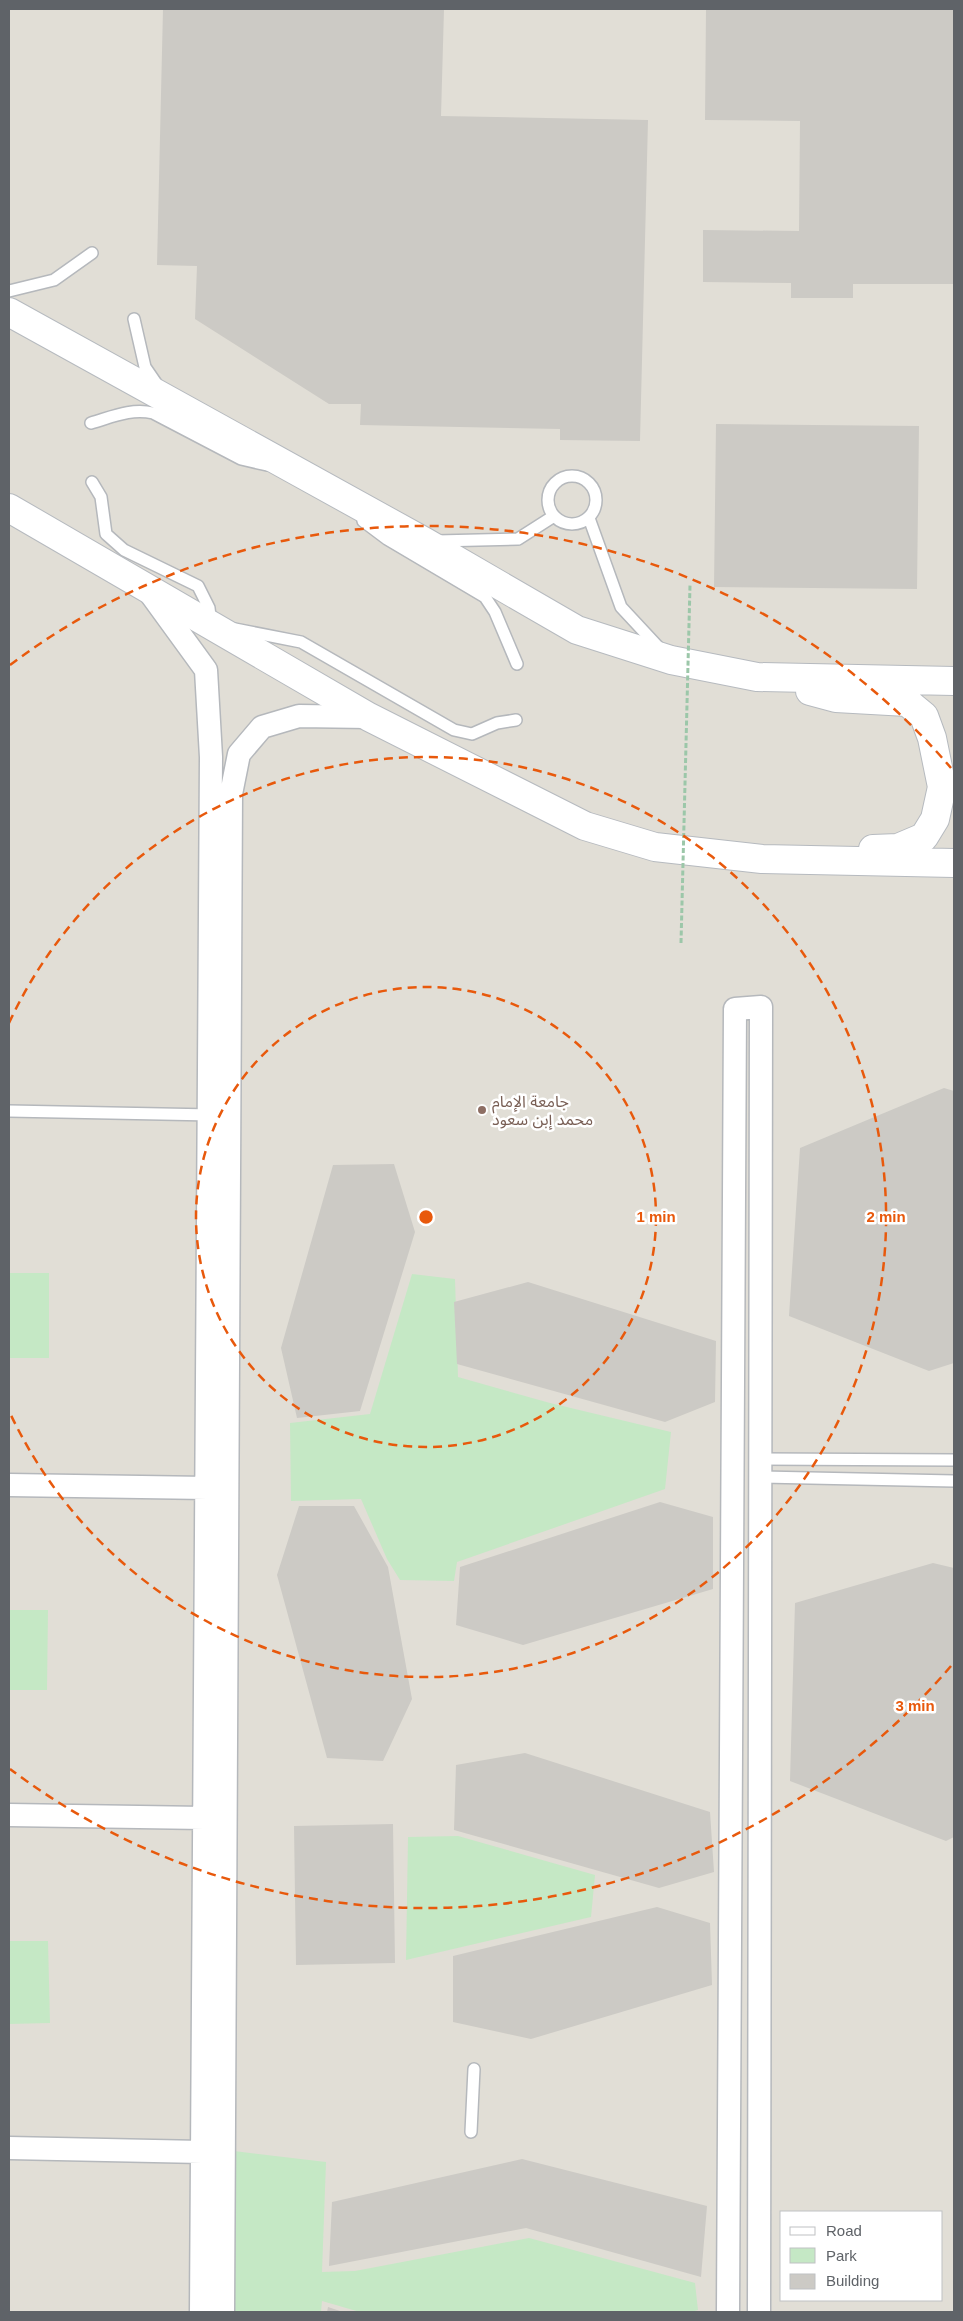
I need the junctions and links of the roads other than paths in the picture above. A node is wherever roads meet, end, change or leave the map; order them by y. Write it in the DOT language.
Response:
graph roads {
  1 [pos="92,253"];
  2 [pos="9,291"];
  3 [pos="9,312"];
  4 [pos="134,319"];
  5 [pos="9,332"];
  6 [pos="82,354"];
  7 [pos="169,402"];
  8 [pos="91,423"];
  9 [pos="298,472"];
  10 [pos="92,482"];
  11 [pos="9,497"];
  12 [pos="9,508"];
  13 [pos="554,516"];
  14 [pos="589,518"];
  15 [pos="66,540"];
  16 [pos="425,542"];
  17 [pos="150,592"];
  18 [pos="211,624"];
  19 [pos="671,660"];
  20 [pos="518,664"];
  21 [pos="757,677"];
  22 [pos="954,681"];
  23 [pos="369,717"];
  24 [pos="516,720"];
  25 [pos="762,859"];
  26 [pos="954,863"];
  27 [pos="9,1111"];
  28 [pos="219,1115"];
  29 [pos="954,1460"];
  30 [pos="760,1468"];
  31 [pos="954,1482"];
  32 [pos="9,1484"];
  33 [pos="206,1488"];
  34 [pos="9,1815"];
  35 [pos="204,1818"];
  36 [pos="730,1976"];
  37 [pos="759,1977"];
  38 [pos="474,2069"];
  39 [pos="471,2132"];
  40 [pos="9,2148"];
  41 [pos="202,2152"];
  42 [pos="201,2312"];
  43 [pos="223,2312"];
  44 [pos="728,2312"];
  45 [pos="759,2312"];
  1 -- 2 [label="lane"];
  3 -- 6 [label="street"];
  4 -- 7 [label="lane"];
  5 -- 6 [label="street"];
  6 -- 7 [label="street"];
  7 -- 9 [label="street"];
  8 -- 9 [label="lane"];
  9 -- 16 [label="street"];
  9 -- 20 [label="lane"];
  10 -- 18 [label="lane"];
  11 -- 15 [label="street"];
  12 -- 15 [label="street"];
  13 -- 14 [label="lane"];
  13 -- 14 [label="lane"];
  13 -- 16 [label="lane"];
  14 -- 19 [label="lane"];
  15 -- 17 [label="street"];
  16 -- 19 [label="street"];
  17 -- 18 [label="street"];
  17 -- 28 [label="street"];
  18 -- 23 [label="street"];
  18 -- 24 [label="lane"];
  19 -- 21 [label="street"];
  21 -- 22 [label="street"];
  21 -- 25 [label="street"];
  23 -- 25 [label="street"];
  23 -- 28 [label="street"];
  25 -- 26 [label="street"];
  27 -- 28 [label="lane"];
  28 -- 33 [label="street"];
  28 -- 43 [label="street"];
  29 -- 30 [label="lane"];
  30 -- 31 [label="lane"];
  30 -- 36 [label="street"];
  30 -- 37 [label="street"];
  32 -- 33 [label="street"];
  33 -- 35 [label="street"];
  34 -- 35 [label="street"];
  35 -- 41 [label="street"];
  36 -- 37 [label="street"];
  36 -- 44 [label="street"];
  37 -- 45 [label="street"];
  38 -- 39 [label="lane"];
  40 -- 41 [label="street"];
  41 -- 42 [label="street"];
}
